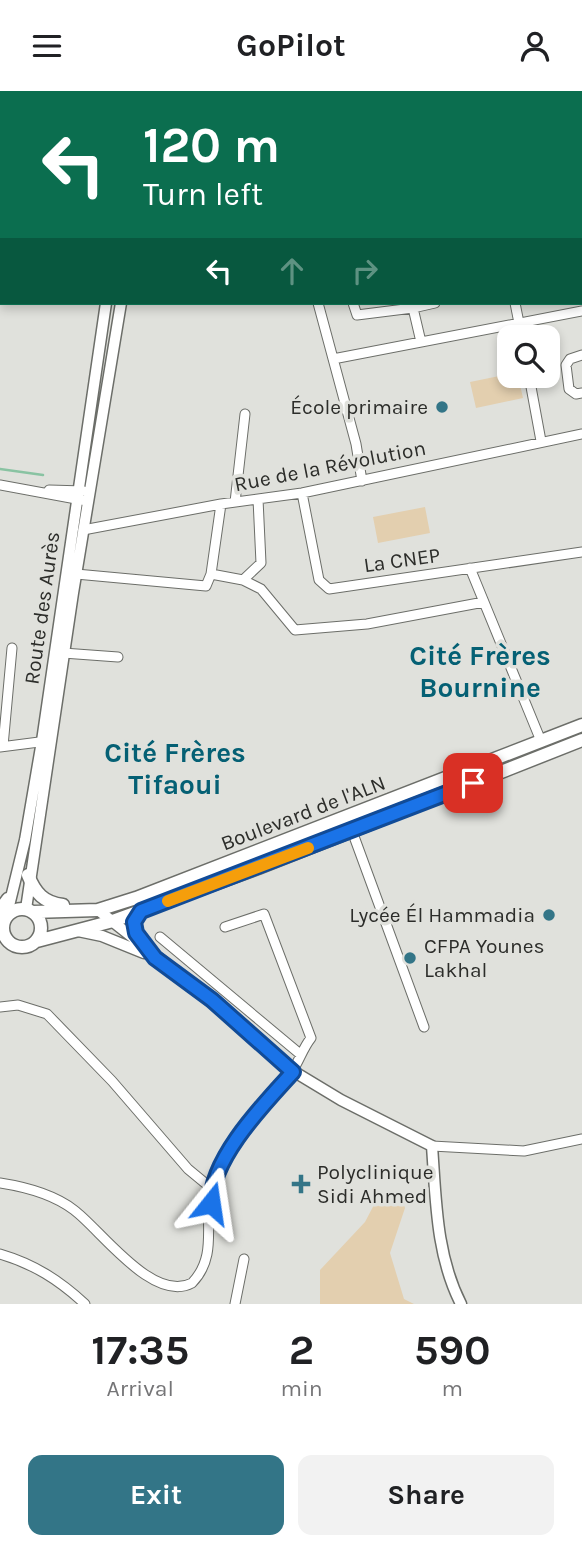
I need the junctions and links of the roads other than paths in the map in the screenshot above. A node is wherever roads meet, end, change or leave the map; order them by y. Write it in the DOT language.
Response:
graph roads {
  1 [pos="106,305"];
  2 [pos="121,305"];
  3 [pos="319,305"];
  4 [pos="354,305"];
  5 [pos="426,305"];
  6 [pos="515,305"];
  7 [pos="413,308"];
  8 [pos="582,311"];
  9 [pos="519,323"];
  10 [pos="421,342"];
  11 [pos="582,355"];
  12 [pos="333,359"];
  13 [pos="531,388"];
  14 [pos="582,393"];
  15 [pos="245,414"];
  16 [pos="582,434"];
  17 [pos="541,441"];
  18 [pos="362,481"];
  19 [pos="0,485"];
  20 [pos="302,493"];
  21 [pos="83,496"];
  22 [pos="258,499"];
  23 [pos="234,502"];
  24 [pos="221,504"];
  25 [pos="83,530"];
  26 [pos="582,552"];
  27 [pos="470,568"];
  28 [pos="76,574"];
  29 [pos="211,574"];
  30 [pos="243,580"];
  31 [pos="484,602"];
  32 [pos="12,648"];
  33 [pos="63,653"];
  34 [pos="118,657"];
  35 [pos="582,725"];
  36 [pos="582,740"];
  37 [pos="47,741"];
  38 [pos="541,741"];
  39 [pos="1,746"];
  40 [pos="352,831"];
  41 [pos="29,875"];
  42 [pos="8,899"];
  43 [pos="98,910"];
  44 [pos="29,911"];
  45 [pos="141,911"];
  46 [pos="2,919"];
  47 [pos="113,921"];
  48 [pos="225,927"];
  49 [pos="78,931"];
  50 [pos="160,937"];
  51 [pos="37,941"];
  52 [pos="15,947"];
  53 [pos="0,953"];
  54 [pos="155,958"];
  55 [pos="0,1007"];
  56 [pos="424,1027"];
  57 [pos="300,1054"];
  58 [pos="293,1072"];
  59 [pos="582,1139"];
  60 [pos="432,1146"];
  61 [pos="0,1183"];
  62 [pos="211,1188"];
  63 [pos="0,1254"];
  64 [pos="244,1259"];
  65 [pos="85,1304"];
  66 [pos="235,1304"];
  67 [pos="461,1304"];
  1 -- 21 [label="street, Route des Aurès"];
  2 -- 21 [label="street, Route des Aurès"];
  3 -- 12 [label="street"];
  4 -- 7 [label="street"];
  5 -- 7 [label="street"];
  6 -- 9 [label="street"];
  7 -- 10 [label="street"];
  8 -- 9 [label="street"];
  9 -- 10 [label="street"];
  10 -- 12 [label="street"];
  11 -- 14 [label="street"];
  12 -- 18 [label="street"];
  13 -- 17 [label="street"];
  15 -- 23 [label="street"];
  16 -- 17 [label="street, Rue de la Révolution"];
  17 -- 18 [label="street, Rue de la Révolution"];
  18 -- 20 [label="street, Rue de la Révolution"];
  19 -- 21 [label="street"];
  20 -- 22 [label="street, Rue de la Révolution"];
  20 -- 27 [label="street, La CNEP"];
  21 -- 25 [label="street, Route des Aurès"];
  21 -- 37 [label="street, Route des Aurès"];
  22 -- 23 [label="street, Rue de la Révolution"];
  22 -- 30 [label="street"];
  23 -- 24 [label="street, Rue de la Révolution"];
  24 -- 25 [label="street, Rue de la Révolution"];
  24 -- 29 [label="street"];
  25 -- 28 [label="street, Route des Aurès"];
  26 -- 27 [label="street, La CNEP"];
  27 -- 31 [label="street"];
  28 -- 29 [label="street"];
  28 -- 33 [label="street, Route des Aurès"];
  29 -- 30 [label="street"];
  30 -- 31 [label="street"];
  31 -- 38 [label="street"];
  32 -- 39 [label="street"];
  33 -- 34 [label="street, Route des Aurès"];
  33 -- 37 [label="street, Route des Aurès"];
  35 -- 38 [label="main road, Boulevard de l'ALN"];
  36 -- 40 [label="main road, Boulevard de l'ALN"];
  37 -- 39 [label="street"];
  37 -- 41 [label="street, Route des Aurès"];
  37 -- 42 [label="street, Route des Aurès"];
  38 -- 43 [label="main road, Boulevard de l'ALN"];
  40 -- 45 [label="main road, Boulevard de l'ALN"];
  40 -- 56 [label="street"];
  41 -- 43 [label="main road"];
  41 -- 44 [label="street, Route des Aurès"];
  42 -- 46 [label="main road"];
  43 -- 44 [label="main road, Boulevard de l'ALN"];
  43 -- 47 [label="street"];
  44 -- 46 [label="main road"];
  44 -- 51 [label="main road"];
  45 -- 47 [label="main road, Boulevard de l'ALN"];
  45 -- 54 [label="street"];
  46 -- 52 [label="main road"];
  47 -- 49 [label="main road, Boulevard de l'ALN"];
  47 -- 54 [label="street"];
  48 -- 57 [label="street"];
  49 -- 51 [label="main road, Boulevard de l'ALN"];
  49 -- 54 [label="street"];
  50 -- 57 [label="street"];
  51 -- 52 [label="main road"];
  52 -- 53 [label="main road"];
  54 -- 58 [label="street"];
  55 -- 62 [label="street"];
  57 -- 58 [label="street"];
  58 -- 60 [label="street"];
  58 -- 62 [label="street"];
  59 -- 60 [label="street"];
  60 -- 67 [label="street"];
  61 -- 62 [label="street"];
  63 -- 65 [label="street"];
  64 -- 66 [label="street"];
}
